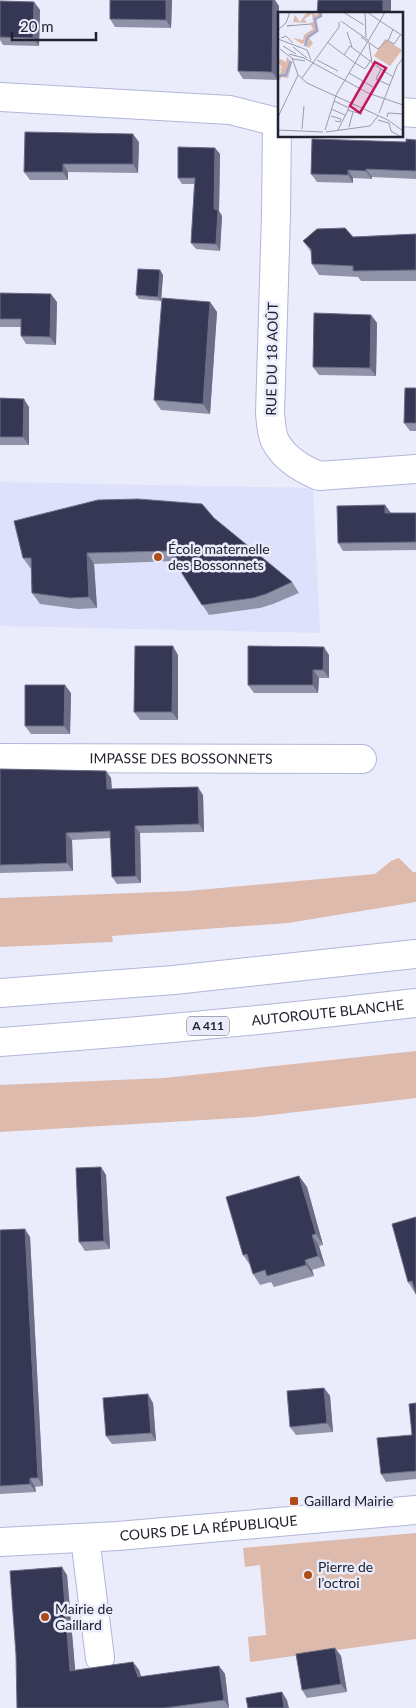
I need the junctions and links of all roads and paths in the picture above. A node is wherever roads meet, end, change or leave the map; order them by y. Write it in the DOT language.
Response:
graph roads {
  1 [pos="0,97"];
  2 [pos="278,121"];
  3 [pos="416,469"];
  4 [pos="0,758"];
  5 [pos="362,759"];
  6 [pos="416,954"];
  7 [pos="0,993"];
  8 [pos="416,1003"];
  9 [pos="0,1042"];
  10 [pos="416,1510"];
  11 [pos="85,1538"];
  12 [pos="0,1542"];
  13 [pos="100,1658"];
  1 -- 2 [label="main road, RUE DU 18 AOÛT"];
  2 -- 3 [label="main road, RUE DU 18 AOÛT"];
  4 -- 5 [label="main road, IMPASSE DES BOSSONNETS"];
  6 -- 7 [label="main road"];
  8 -- 9 [label="main road, AUTOROUTE BLANCHE / A 411"];
  10 -- 11 [label="main road, COURS DE LA RÉPUBLIQUE"];
  11 -- 12 [label="main road, COURS DE LA RÉPUBLIQUE"];
  11 -- 13 [label="main road"];
}
